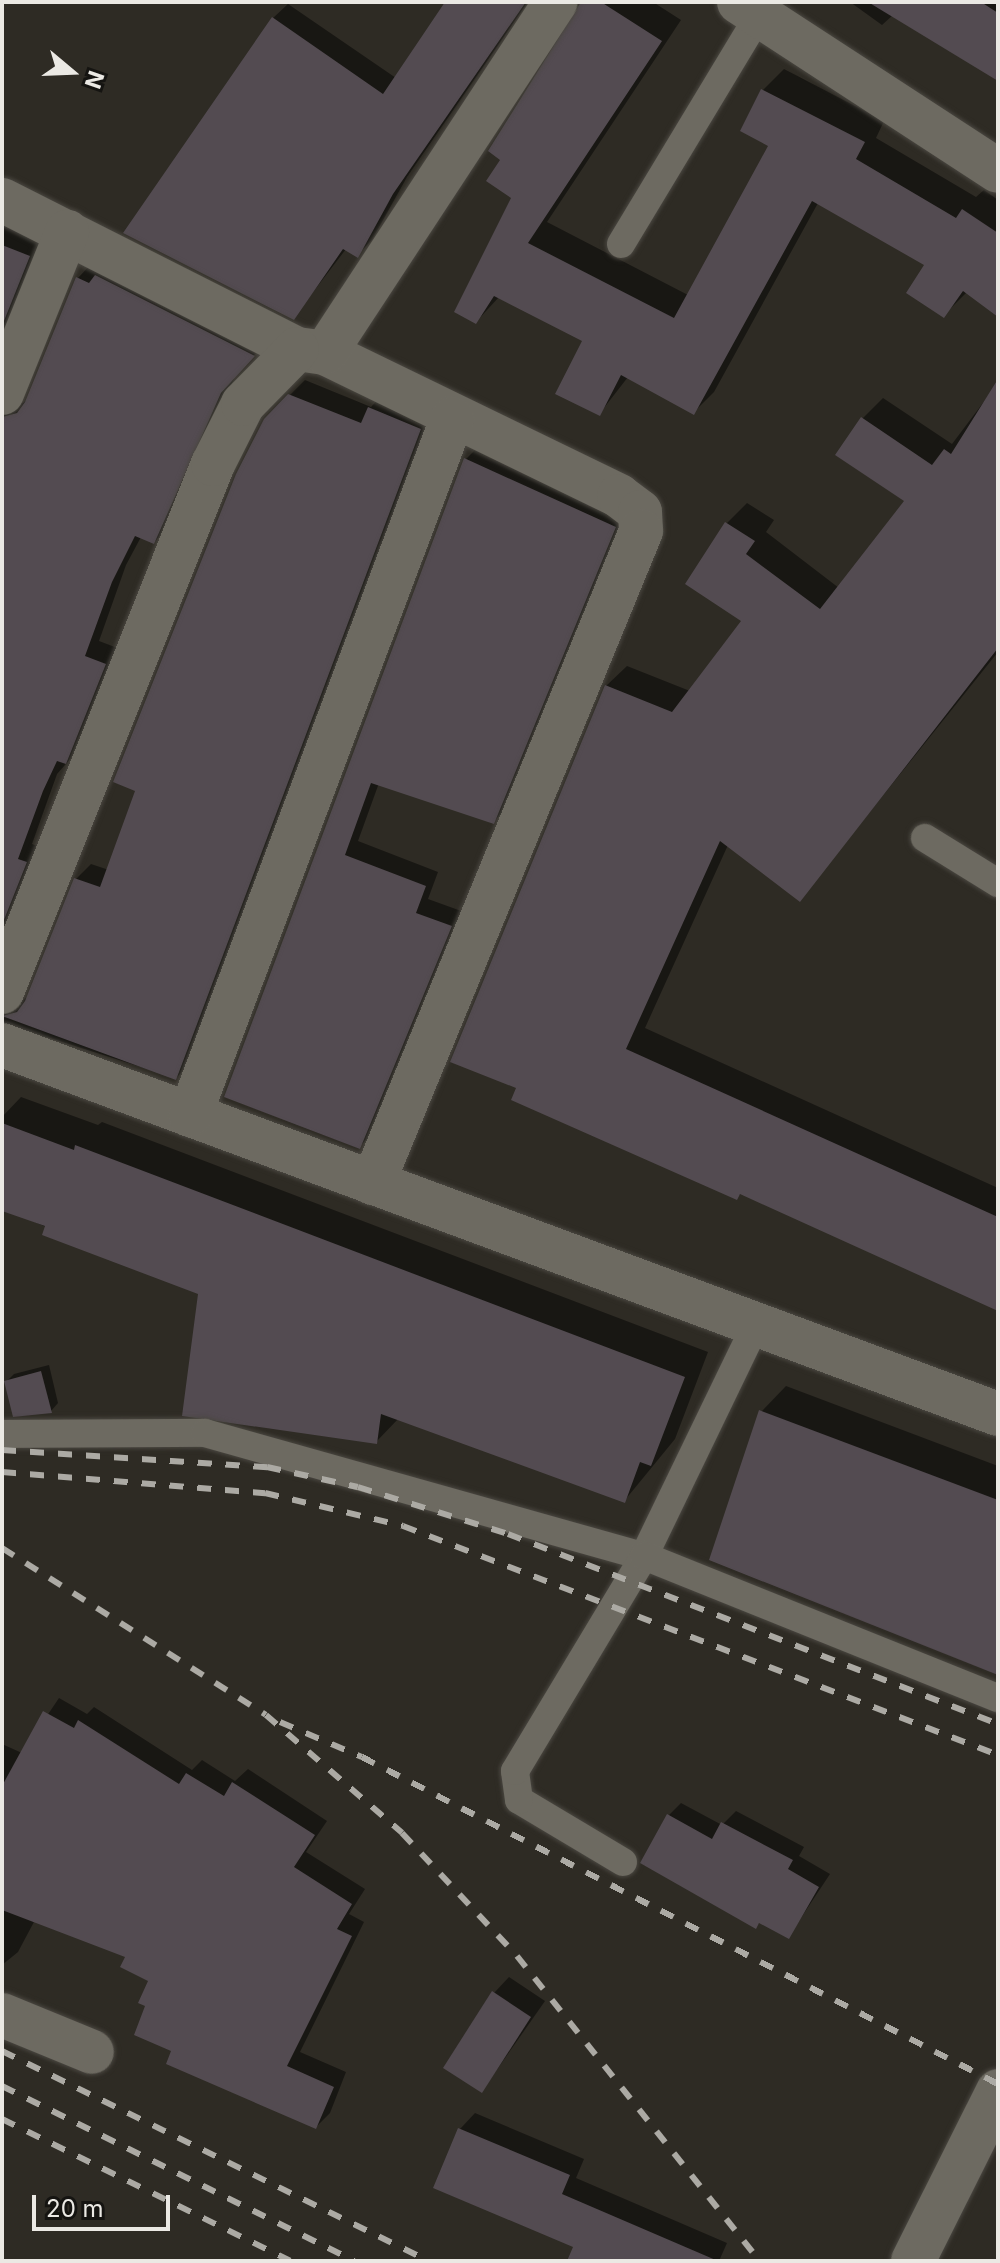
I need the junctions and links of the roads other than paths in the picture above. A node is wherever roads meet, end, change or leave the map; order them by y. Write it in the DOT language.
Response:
graph roads {
  1 [pos="556,2"];
  2 [pos="749,8"];
  3 [pos="998,171"];
  4 [pos="2,200"];
  5 [pos="67,232"];
  6 [pos="621,244"];
  7 [pos="311,351"];
  8 [pos="2,393"];
  9 [pos="452,419"];
  10 [pos="925,838"];
  11 [pos="998,883"];
  12 [pos="2,992"];
  13 [pos="2,1045"];
  14 [pos="190,1115"];
  15 [pos="373,1183"];
  16 [pos="756,1324"];
  17 [pos="998,1414"];
  18 [pos="2,1434"];
  19 [pos="644,1556"];
  20 [pos="998,1698"];
  21 [pos="623,1862"];
  22 [pos="2,2015"];
  23 [pos="92,2052"];
  24 [pos="998,2091"];
  25 [pos="913,2261"];
  1 -- 7 [label="street"];
  2 -- 3 [label="street"];
  2 -- 6 [label="lane"];
  4 -- 5 [label="street"];
  5 -- 7 [label="street"];
  5 -- 8 [label="street"];
  7 -- 9 [label="street"];
  7 -- 12 [label="street"];
  9 -- 14 [label="street"];
  9 -- 15 [label="street"];
  10 -- 11 [label="lane"];
  13 -- 14 [label="street"];
  14 -- 15 [label="street"];
  15 -- 16 [label="street"];
  16 -- 17 [label="street"];
  16 -- 19 [label="lane"];
  18 -- 19 [label="lane"];
  19 -- 20 [label="lane"];
  19 -- 21 [label="lane"];
  22 -- 23 [label="street"];
  24 -- 25 [label="street"];
}
